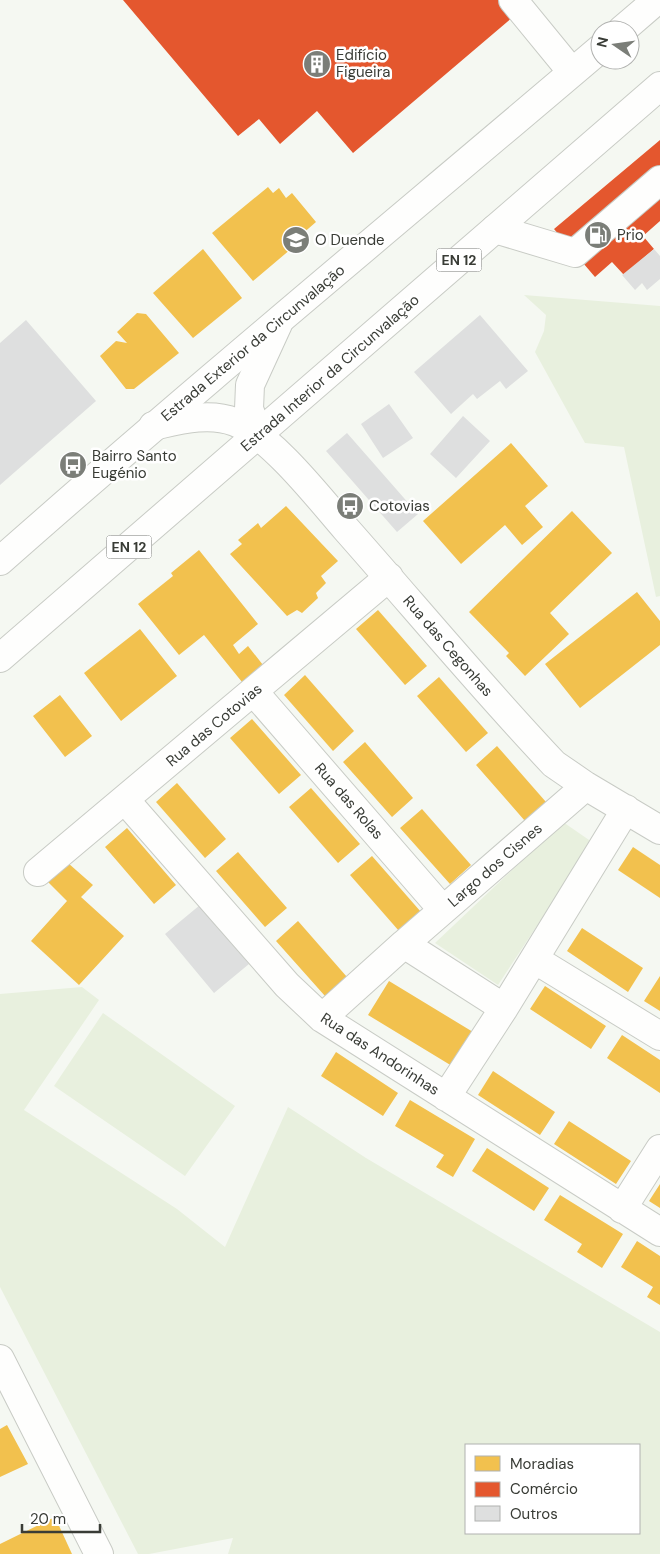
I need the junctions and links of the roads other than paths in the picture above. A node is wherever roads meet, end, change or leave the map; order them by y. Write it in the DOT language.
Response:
graph roads {
  1 [pos="513,0"];
  2 [pos="657,0"];
  3 [pos="634,20"];
  4 [pos="590,57"];
  5 [pos="572,72"];
  6 [pos="660,86"];
  7 [pos="660,180"];
  8 [pos="495,229"];
  9 [pos="278,324"];
  10 [pos="154,426"];
  11 [pos="259,435"];
  12 [pos="0,561"];
  13 [pos="388,578"];
  14 [pos="0,658"];
  15 [pos="254,692"];
  16 [pos="586,786"];
  17 [pos="125,800"];
  18 [pos="626,809"];
  19 [pos="660,830"];
  20 [pos="38,872"];
  21 [pos="443,910"];
  22 [pos="404,944"];
  23 [pos="534,959"];
  24 [pos="504,1008"];
  25 [pos="322,1018"];
  26 [pos="660,1036"];
  27 [pos="446,1097"];
  28 [pos="660,1149"];
  29 [pos="622,1209"];
  30 [pos="660,1232"];
  31 [pos="0,1359"];
  32 [pos="99,1554"];
  1 -- 5 [label="street"];
  2 -- 3 [label="street"];
  4 -- 5 [label="street, Estrada Exterior da Circunvalação"];
  5 -- 9 [label="street, Estrada Exterior da Circunvalação"];
  6 -- 8 [label="street, Estrada Interior da Circunvalação / EN 12"];
  7 -- 8 [label="street"];
  8 -- 11 [label="street, Estrada Interior da Circunvalação / EN 12"];
  9 -- 10 [label="street, Estrada Exterior da Circunvalação"];
  9 -- 11 [label="street"];
  10 -- 11 [label="street"];
  10 -- 12 [label="street, Estrada Exterior da Circunvalação"];
  11 -- 13 [label="street, Rua das Cegonhas"];
  11 -- 14 [label="street, Estrada Interior da Circunvalação / EN 12"];
  13 -- 15 [label="street, Rua das Cotovias"];
  13 -- 16 [label="street, Rua das Cegonhas"];
  15 -- 17 [label="street, Rua das Cotovias"];
  15 -- 21 [label="street, Rua das Rolas"];
  16 -- 18 [label="street, Rua das Cegonhas"];
  16 -- 21 [label="street, Largo dos Cisnes"];
  17 -- 20 [label="street, Rua das Cotovias"];
  17 -- 25 [label="street, Rua das Andorinhas"];
  18 -- 19 [label="street, Rua das Cegonhas"];
  18 -- 23 [label="street"];
  21 -- 22 [label="street, Largo dos Cisnes"];
  22 -- 24 [label="street"];
  22 -- 25 [label="street, Largo dos Cisnes"];
  23 -- 24 [label="street"];
  23 -- 26 [label="street"];
  24 -- 27 [label="street"];
  25 -- 27 [label="street, Rua das Andorinhas"];
  27 -- 29 [label="street, Rua das Andorinhas"];
  28 -- 29 [label="street"];
  29 -- 30 [label="street, Rua das Andorinhas"];
  31 -- 32 [label="street"];
}
